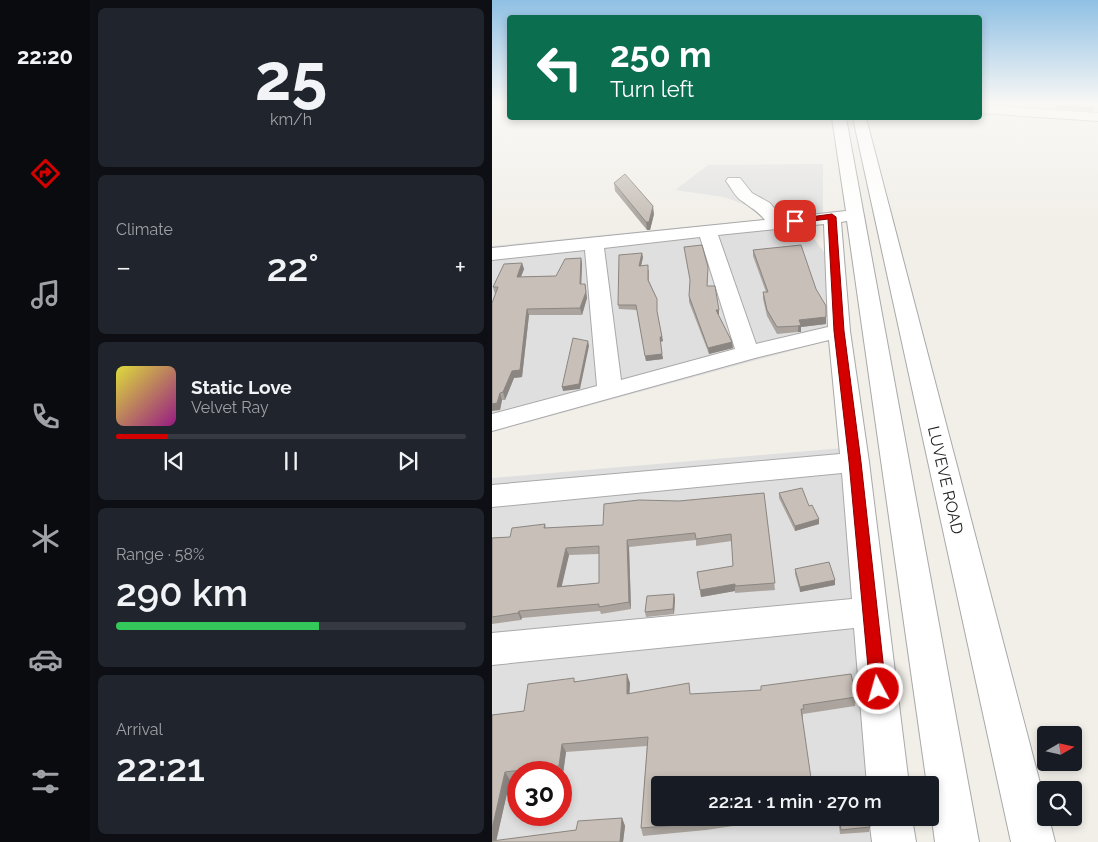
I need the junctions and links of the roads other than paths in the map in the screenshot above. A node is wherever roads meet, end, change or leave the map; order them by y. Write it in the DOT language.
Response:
graph roads {
  1 [pos="840,142"];
  2 [pos="865,142"];
  3 [pos="734,180"];
  4 [pos="844,216"];
  5 [pos="776,223"];
  6 [pos="707,230"];
  7 [pos="594,244"];
  8 [pos="492,254"];
  9 [pos="839,331"];
  10 [pos="748,352"];
  11 [pos="610,390"];
  12 [pos="492,423"];
  13 [pos="855,462"];
  14 [pos="492,496"];
  15 [pos="871,612"];
  16 [pos="492,649"];
  17 [pos="887,776"];
  18 [pos="892,826"];
  19 [pos="894,842"];
  20 [pos="957,842"];
  21 [pos="1033,842"];
  1 -- 4 [label="street"];
  2 -- 21 [label="street, LUVEVE ROAD"];
  3 -- 5 [label="street"];
  4 -- 5 [label="street"];
  4 -- 9 [label="street"];
  4 -- 20 [label="street"];
  5 -- 6 [label="street"];
  6 -- 7 [label="street"];
  6 -- 10 [label="street"];
  7 -- 8 [label="street"];
  7 -- 11 [label="street"];
  9 -- 10 [label="street"];
  9 -- 13 [label="street"];
  10 -- 11 [label="street"];
  11 -- 12 [label="street"];
  13 -- 14 [label="street"];
  13 -- 15 [label="street"];
  15 -- 16 [label="street"];
  15 -- 17 [label="street"];
  18 -- 19 [label="street"];
}
